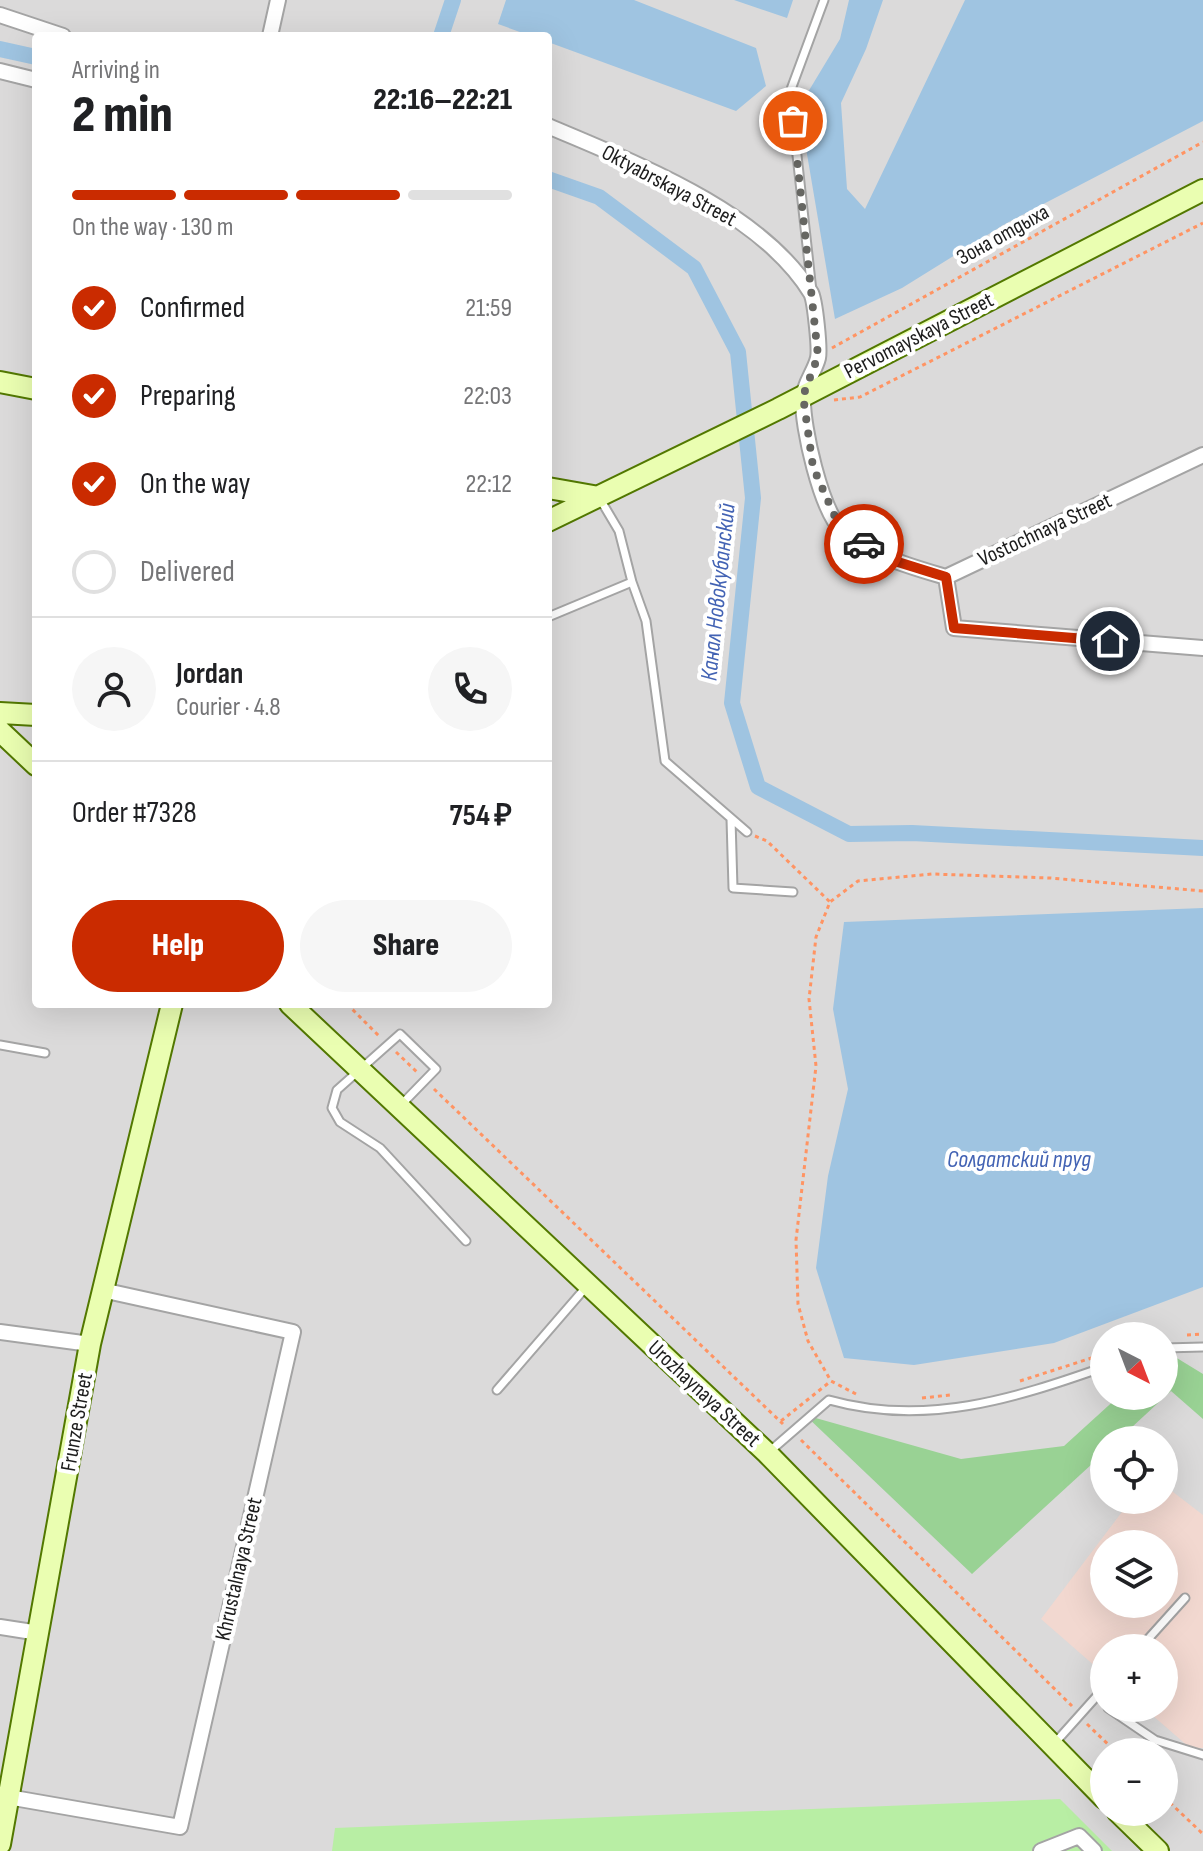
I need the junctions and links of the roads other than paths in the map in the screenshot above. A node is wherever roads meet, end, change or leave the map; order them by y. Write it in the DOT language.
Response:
graph roads {
  1 [pos="278,0"];
  2 [pos="824,0"];
  3 [pos="0,15"];
  4 [pos="51,32"];
  5 [pos="271,32"];
  6 [pos="0,71"];
  7 [pos="32,79"];
  8 [pos="552,128"];
  9 [pos="1203,190"];
  10 [pos="812,295"];
  11 [pos="0,382"];
  12 [pos="32,388"];
  13 [pos="803,396"];
  14 [pos="1203,455"];
  15 [pos="552,489"];
  16 [pos="599,497"];
  17 [pos="552,519"];
  18 [pos="946,577"];
  19 [pos="632,582"];
  20 [pos="552,615"];
  21 [pos="1203,648"];
  22 [pos="0,713"];
  23 [pos="32,715"];
  24 [pos="0,731"];
  25 [pos="32,761"];
  26 [pos="731,819"];
  27 [pos="747,832"];
  28 [pos="793,892"];
  29 [pos="171,1008"];
  30 [pos="294,1008"];
  31 [pos="0,1045"];
  32 [pos="45,1053"];
  33 [pos="361,1068"];
  34 [pos="399,1108"];
  35 [pos="466,1241"];
  36 [pos="588,1285"];
  37 [pos="102,1290"];
  38 [pos="0,1332"];
  39 [pos="90,1344"];
  40 [pos="1203,1347"];
  41 [pos="1178,1348"];
  42 [pos="1090,1371"];
  43 [pos="497,1390"];
  44 [pos="767,1453"];
  45 [pos="1185,1598"];
  46 [pos="0,1627"];
  47 [pos="39,1633"];
  48 [pos="1153,1634"];
  49 [pos="1090,1704"];
  50 [pos="1128,1722"];
  51 [pos="1051,1747"];
  52 [pos="1203,1755"];
  53 [pos="1090,1785"];
  54 [pos="8,1797"];
  55 [pos="1132,1826"];
  56 [pos="0,1844"];
  57 [pos="1041,1851"];
  58 [pos="1094,1851"];
  59 [pos="1158,1851"];
  1 -- 5 [label="street"];
  2 -- 10 [label="lane"];
  3 -- 4 [label="street"];
  6 -- 7 [label="street"];
  8 -- 10 [label="street, Oktyabrskaya Street"];
  9 -- 13 [label="main road, Pervomayskaya Street"];
  10 -- 13 [label="street"];
  11 -- 12 [label="main road"];
  13 -- 16 [label="main road, Pervomayskaya Street"];
  13 -- 18 [label="street"];
  14 -- 18 [label="street, Vostochnaya Street"];
  15 -- 16 [label="main road"];
  16 -- 17 [label="main road, Pervomayskaya Street"];
  16 -- 19 [label="lane"];
  18 -- 21 [label="street"];
  19 -- 20 [label="lane"];
  19 -- 26 [label="lane"];
  22 -- 23 [label="main road"];
  24 -- 25 [label="main road"];
  26 -- 27 [label="lane"];
  26 -- 28 [label="lane"];
  29 -- 37 [label="main road, Frunze Street"];
  30 -- 33 [label="main road, Urozhaynaya Street"];
  31 -- 32 [label="lane"];
  33 -- 34 [label="main road, Urozhaynaya Street"];
  33 -- 34 [label="lane"];
  33 -- 35 [label="lane"];
  34 -- 36 [label="main road, Urozhaynaya Street"];
  36 -- 43 [label="lane"];
  36 -- 44 [label="main road, Urozhaynaya Street"];
  37 -- 39 [label="main road, Frunze Street"];
  37 -- 54 [label="street, Khrustalnaya Street"];
  38 -- 39 [label="street"];
  39 -- 47 [label="main road, Frunze Street"];
  40 -- 41 [label="lane"];
  42 -- 44 [label="lane"];
  44 -- 51 [label="main road, Urozhaynaya Street"];
  45 -- 48 [label="lane"];
  46 -- 47 [label="street"];
  47 -- 54 [label="main road, Frunze Street"];
  49 -- 51 [label="lane"];
  50 -- 52 [label="lane"];
  51 -- 53 [label="main road, Urozhaynaya Street"];
  54 -- 56 [label="main road, Frunze Street"];
  55 -- 59 [label="main road"];
  57 -- 58 [label="street"];
}
